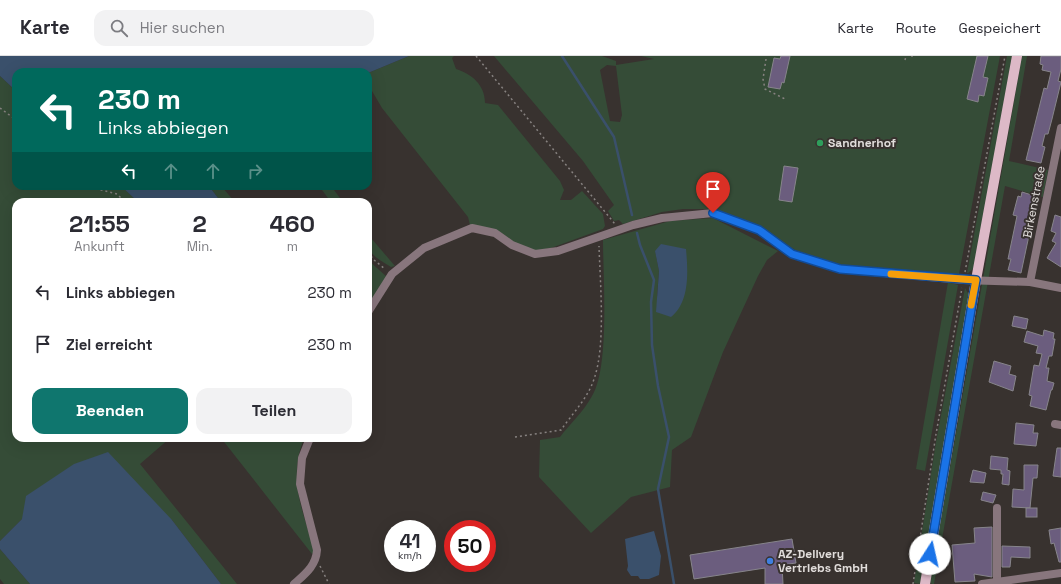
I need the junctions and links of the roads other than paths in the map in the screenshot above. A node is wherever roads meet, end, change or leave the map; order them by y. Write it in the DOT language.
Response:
graph roads {
  1 [pos="1018,56"];
  2 [pos="1061,128"];
  3 [pos="976,280"];
  4 [pos="1030,282"];
  5 [pos="1061,288"];
  6 [pos="372,306"];
  7 [pos="308,442"];
  8 [pos="997,508"];
  9 [pos="1061,573"];
  10 [pos="997,582"];
  11 [pos="294,584"];
  12 [pos="925,584"];
  13 [pos="982,584"];
  1 -- 3 [label="main road"];
  2 -- 4 [label="street, Birkenstraße"];
  3 -- 4 [label="street"];
  3 -- 6 [label="street"];
  3 -- 12 [label="main road"];
  4 -- 5 [label="street"];
  7 -- 11 [label="street"];
  8 -- 10 [label="street"];
  9 -- 10 [label="street"];
  10 -- 13 [label="street"];
}
